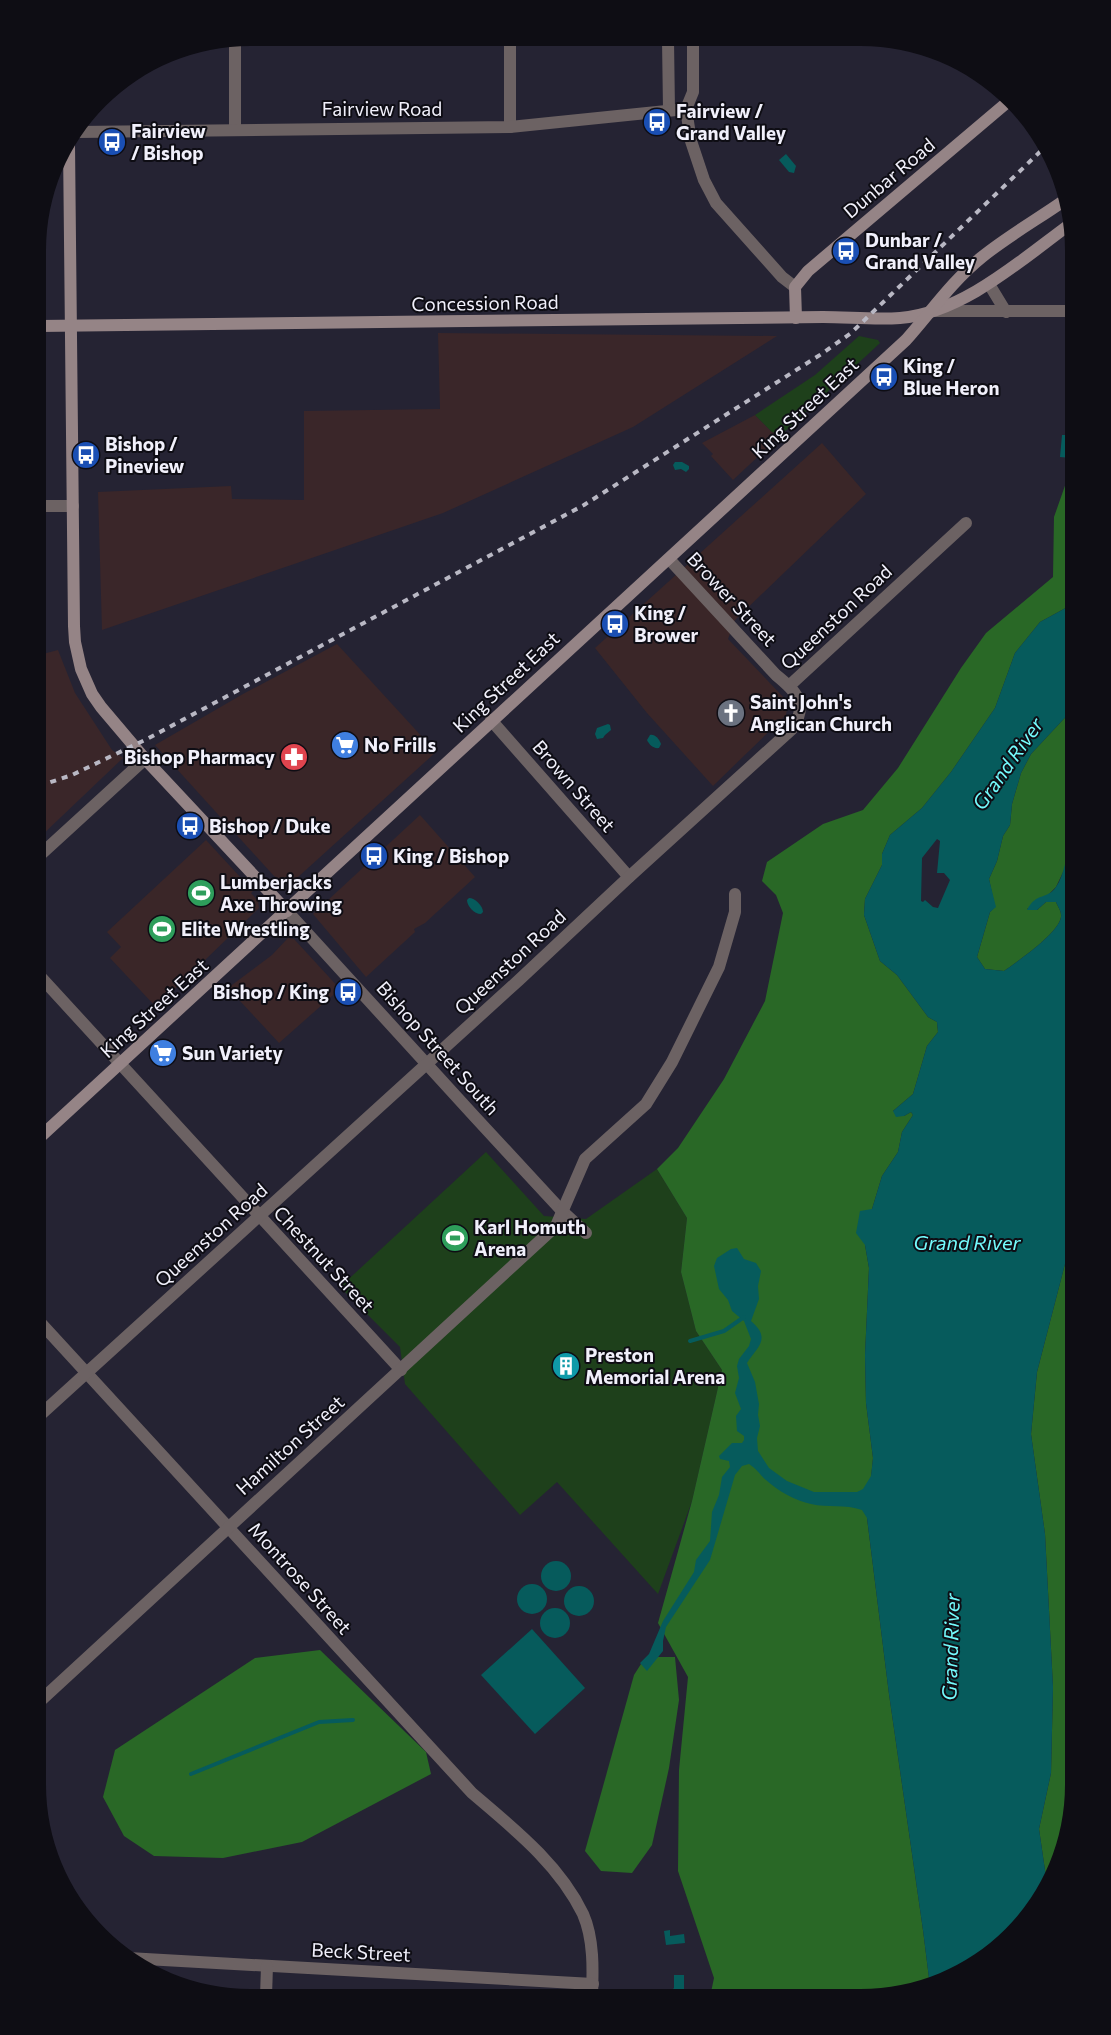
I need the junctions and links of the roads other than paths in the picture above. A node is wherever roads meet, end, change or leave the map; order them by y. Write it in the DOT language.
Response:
graph roads {
  1 [pos="510,46"];
  2 [pos="668,46"];
  3 [pos="693,46"];
  4 [pos="235,47"];
  5 [pos="1004,105"];
  6 [pos="686,109"];
  7 [pos="669,110"];
  8 [pos="510,127"];
  9 [pos="235,129"];
  10 [pos="84,132"];
  11 [pos="69,156"];
  12 [pos="1060,204"];
  13 [pos="1063,229"];
  14 [pos="989,284"];
  15 [pos="795,287"];
  16 [pos="1065,311"];
  17 [pos="931,312"];
  18 [pos="1006,312"];
  19 [pos="796,318"];
  20 [pos="71,325"];
  21 [pos="46,326"];
  22 [pos="46,506"];
  23 [pos="73,506"];
  24 [pos="966,523"];
  25 [pos="669,559"];
  26 [pos="789,686"];
  27 [pos="491,720"];
  28 [pos="145,759"];
  29 [pos="46,849"];
  30 [pos="629,877"];
  31 [pos="736,894"];
  32 [pos="287,910"];
  33 [pos="46,983"];
  34 [pos="121,1063"];
  35 [pos="427,1064"];
  36 [pos="46,1132"];
  37 [pos="562,1211"];
  38 [pos="259,1216"];
  39 [pos="586,1234"];
  40 [pos="46,1329"];
  41 [pos="401,1370"];
  42 [pos="86,1372"];
  43 [pos="46,1410"];
  44 [pos="228,1527"];
  45 [pos="46,1696"];
  46 [pos="145,1959"];
  47 [pos="267,1966"];
  48 [pos="266,1989"];
  49 [pos="579,1989"];
  50 [pos="593,1989"];
  1 -- 8 [label="street"];
  2 -- 7 [label="street"];
  3 -- 6 [label="street"];
  4 -- 9 [label="street"];
  5 -- 15 [label="main road, Dunbar Road"];
  6 -- 7 [label="street, Fairview Road"];
  6 -- 15 [label="street"];
  7 -- 8 [label="street, Fairview Road"];
  8 -- 9 [label="street, Fairview Road"];
  9 -- 10 [label="street, Fairview Road"];
  11 -- 20 [label="main road"];
  12 -- 17 [label="main road, King Street East"];
  13 -- 14 [label="main road"];
  14 -- 17 [label="main road"];
  14 -- 18 [label="street"];
  15 -- 19 [label="main road"];
  16 -- 18 [label="street"];
  17 -- 18 [label="street"];
  17 -- 19 [label="main road, Concession Road"];
  17 -- 25 [label="main road, King Street East"];
  19 -- 20 [label="main road, Concession Road"];
  20 -- 21 [label="main road, Concession Road"];
  20 -- 23 [label="main road"];
  22 -- 23 [label="street"];
  23 -- 28 [label="main road"];
  24 -- 26 [label="street, Queenston Road"];
  25 -- 26 [label="street, Brower Street"];
  25 -- 27 [label="main road, King Street East"];
  26 -- 30 [label="street, Queenston Road"];
  27 -- 30 [label="street, Brown Street"];
  27 -- 32 [label="main road, King Street East"];
  28 -- 29 [label="street"];
  28 -- 32 [label="main road"];
  30 -- 35 [label="street, Queenston Road"];
  31 -- 37 [label="street"];
  32 -- 34 [label="main road, King Street East"];
  32 -- 35 [label="street, Bishop Street South"];
  33 -- 34 [label="street, Chestnut Street"];
  34 -- 36 [label="main road, King Street East"];
  34 -- 38 [label="street, Chestnut Street"];
  35 -- 37 [label="street, Bishop Street South"];
  35 -- 38 [label="street, Queenston Road"];
  37 -- 39 [label="street, Bishop Street South"];
  37 -- 41 [label="street, Hamilton Street"];
  38 -- 41 [label="street, Chestnut Street"];
  38 -- 42 [label="street, Queenston Road"];
  40 -- 42 [label="street, Montrose Street"];
  41 -- 44 [label="street, Hamilton Street"];
  42 -- 43 [label="street, Queenston Road"];
  42 -- 44 [label="street, Montrose Street"];
  44 -- 45 [label="street, Hamilton Street"];
  44 -- 50 [label="street, Montrose Street"];
  46 -- 47 [label="street, Beck Street"];
  47 -- 48 [label="street"];
  47 -- 49 [label="street, Beck Street"];
}
